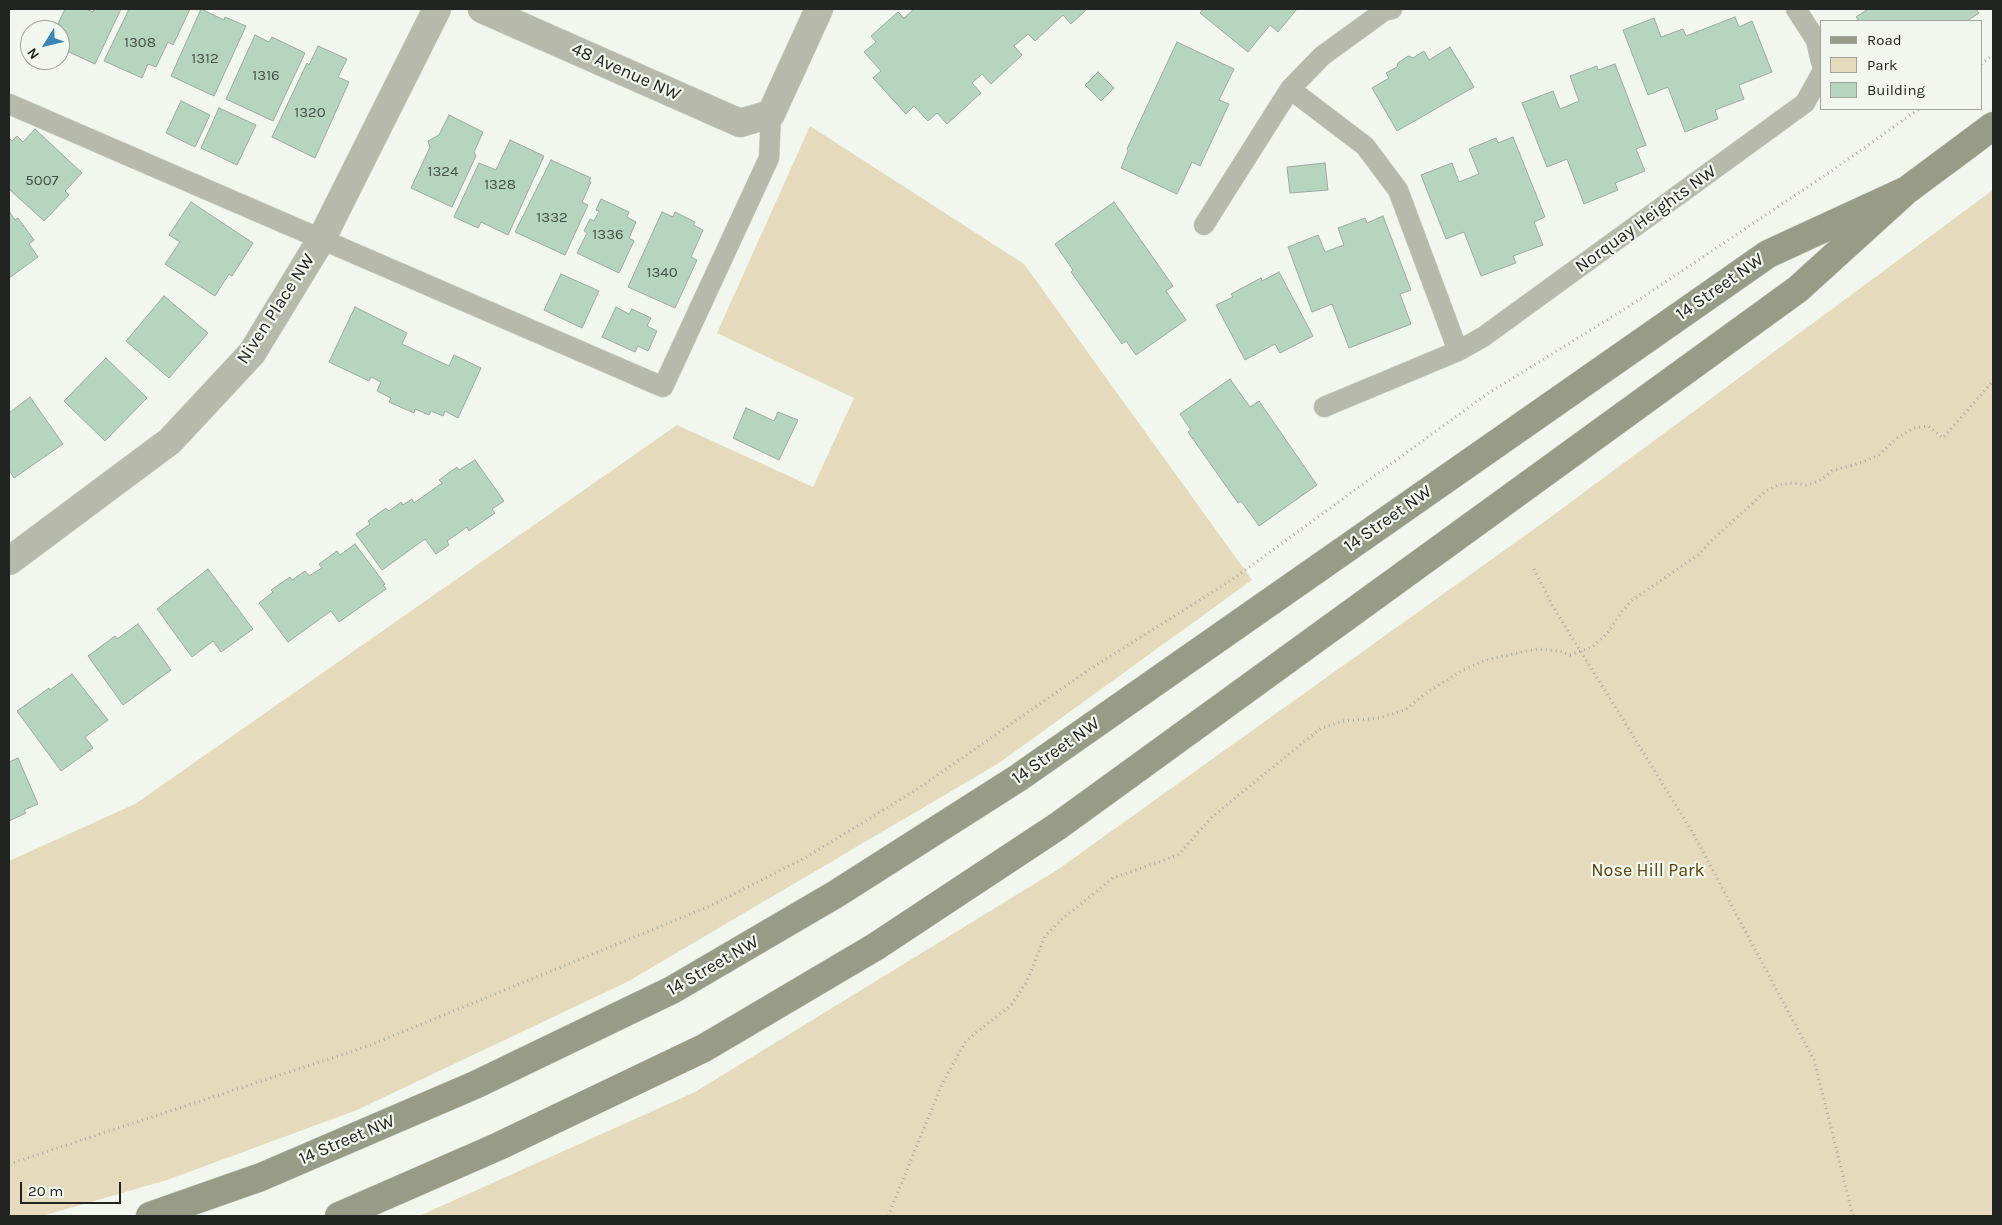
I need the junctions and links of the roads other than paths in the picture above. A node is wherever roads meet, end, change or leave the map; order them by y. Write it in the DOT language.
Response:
graph roads {
  1 [pos="437,9"];
  2 [pos="482,9"];
  3 [pos="819,9"];
  4 [pos="1392,9"];
  5 [pos="1796,9"];
  6 [pos="1820,58"];
  7 [pos="1820,76"];
  8 [pos="1290,89"];
  9 [pos="9,104"];
  10 [pos="771,114"];
  11 [pos="1993,126"];
  12 [pos="1907,190"];
  13 [pos="1204,225"];
  14 [pos="322,238"];
  15 [pos="1458,351"];
  16 [pos="1324,407"];
  17 [pos="9,561"];
  18 [pos="150,1216"];
  19 [pos="339,1216"];
  1 -- 14 [label="street, Niven Place NW"];
  2 -- 10 [label="street, 48 Avenue NW"];
  3 -- 10 [label="street"];
  4 -- 8 [label="lane"];
  5 -- 6 [label="lane"];
  7 -- 15 [label="lane, Norquay Heights NW"];
  8 -- 13 [label="lane"];
  8 -- 15 [label="lane"];
  9 -- 14 [label="lane"];
  10 -- 14 [label="lane"];
  11 -- 12 [label="main road, 14 Street NW"];
  12 -- 18 [label="main road, 14 Street NW"];
  12 -- 19 [label="main road, 14 Street NW"];
  14 -- 17 [label="street, Niven Place NW"];
  15 -- 16 [label="lane, Norquay Heights NW"];
}
